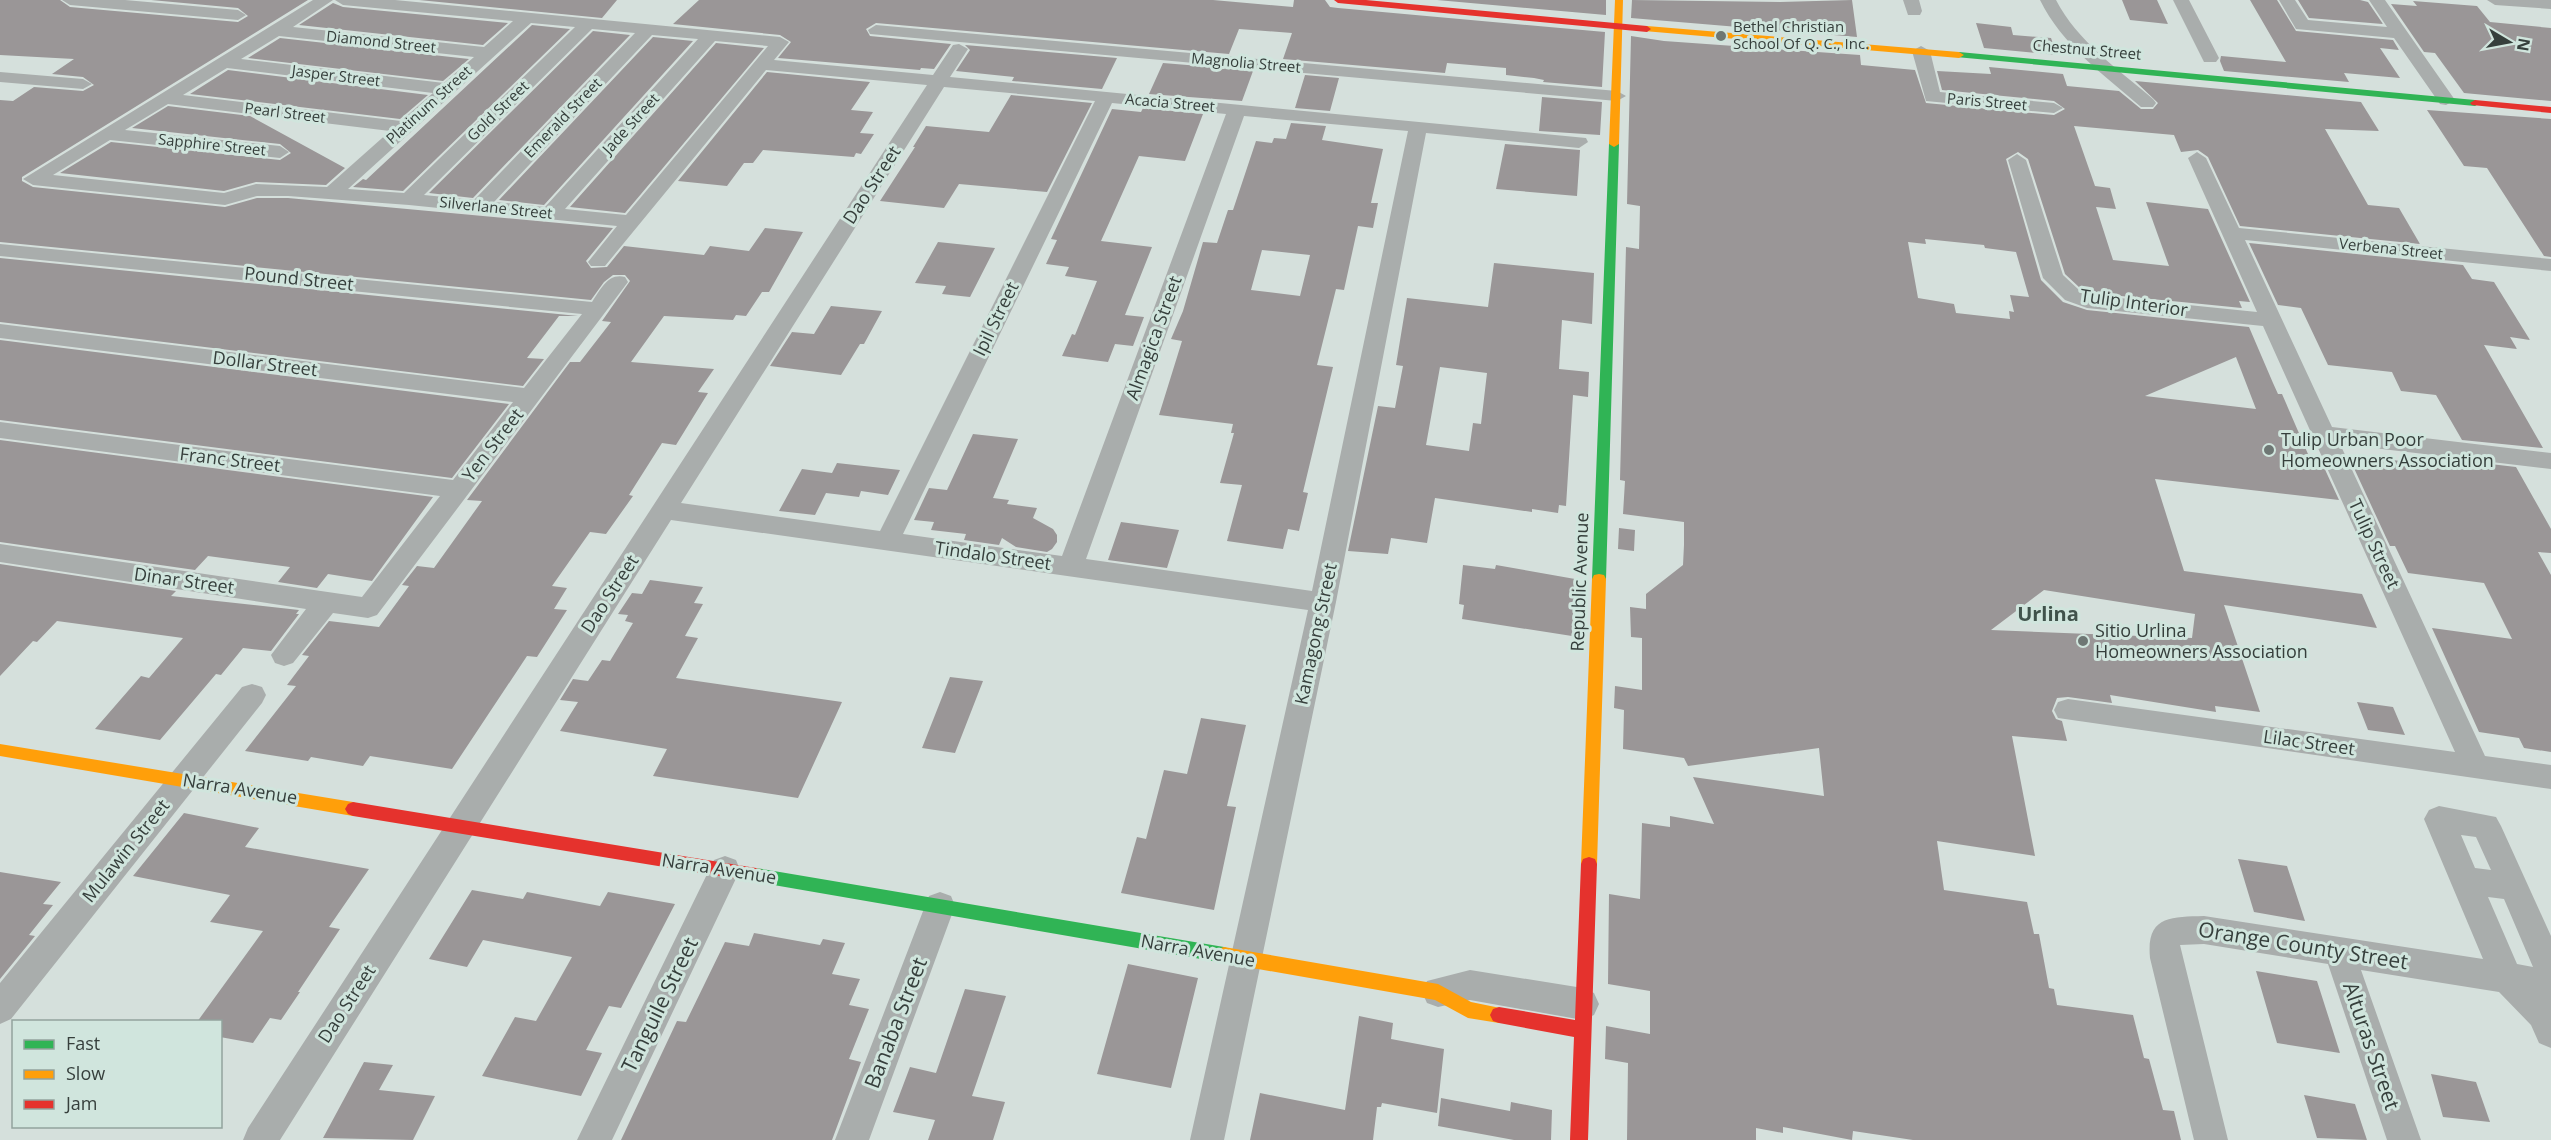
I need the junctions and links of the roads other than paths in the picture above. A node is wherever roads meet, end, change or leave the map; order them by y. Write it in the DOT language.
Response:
graph roads {
  1 [pos="70,0"];
  2 [pos="325,0"];
  3 [pos="343,0"];
  4 [pos="1338,0"];
  5 [pos="1619,0"];
  6 [pos="2048,0"];
  7 [pos="2181,0"];
  8 [pos="2287,0"];
  9 [pos="2377,0"];
  10 [pos="2495,0"];
  11 [pos="2551,4"];
  12 [pos="238,15"];
  13 [pos="527,18"];
  14 [pos="588,24"];
  15 [pos="1620,24"];
  16 [pos="648,29"];
  17 [pos="275,30"];
  18 [pos="876,30"];
  19 [pos="2400,33"];
  20 [pos="710,36"];
  21 [pos="959,49"];
  22 [pos="1921,51"];
  23 [pos="488,53"];
  24 [pos="2210,58"];
  25 [pos="224,62"];
  26 [pos="761,64"];
  27 [pos="2108,68"];
  28 [pos="0,77"];
  29 [pos="938,81"];
  30 [pos="82,84"];
  31 [pos="448,89"];
  32 [pos="1617,96"];
  33 [pos="165,98"];
  34 [pos="1106,98"];
  35 [pos="2446,100"];
  36 [pos="2147,103"];
  37 [pos="2054,108"];
  38 [pos="1237,110"];
  39 [pos="2551,110"];
  40 [pos="405,127"];
  41 [pos="1418,127"];
  42 [pos="107,134"];
  43 [pos="1579,142"];
  44 [pos="2197,158"];
  45 [pos="2017,160"];
  46 [pos="332,193"];
  47 [pos="225,199"];
  48 [pos="409,199"];
  49 [pos="478,207"];
  50 [pos="551,213"];
  51 [pos="631,222"];
  52 [pos="2232,233"];
  53 [pos="0,250"];
  54 [pos="598,262"];
  55 [pos="2551,265"];
  56 [pos="618,282"];
  57 [pos="598,309"];
  58 [pos="2272,320"];
  59 [pos="0,331"];
  60 [pos="531,397"];
  61 [pos="0,430"];
  62 [pos="2323,434"];
  63 [pos="2551,461"];
  64 [pos="459,490"];
  65 [pos="664,510"];
  66 [pos="886,541"];
  67 [pos="0,553"];
  68 [pos="1071,567"];
  69 [pos="327,602"];
  70 [pos="1323,602"];
  71 [pos="368,608"];
  72 [pos="284,655"];
  73 [pos="252,695"];
  74 [pos="2068,710"];
  75 [pos="0,750"];
  76 [pos="2476,767"];
  77 [pos="2551,777"];
  78 [pos="183,780"];
  79 [pos="461,826"];
  80 [pos="725,870"];
  81 [pos="2465,880"];
  82 [pos="2513,887"];
  83 [pos="940,906"];
  84 [pos="2339,951"];
  85 [pos="1246,959"];
  86 [pos="2551,971"];
  87 [pos="2507,978"];
  88 [pos="1438,992"];
  89 [pos="0,1008"];
  90 [pos="2549,1008"];
  91 [pos="1583,1017"];
  92 [pos="260,1140"];
  93 [pos="594,1140"];
  94 [pos="852,1140"];
  95 [pos="1207,1140"];
  96 [pos="1579,1140"];
  97 [pos="2211,1140"];
  98 [pos="2404,1140"];
  1 -- 12 [label="street"];
  2 -- 17 [label="street, Silverlane Street"];
  3 -- 13 [label="street"];
  4 -- 15 [label="street, Chestnut Street"];
  5 -- 15 [label="street, Republic Avenue"];
  6 -- 27 [label="street"];
  7 -- 24 [label="street"];
  8 -- 19 [label="street"];
  9 -- 19 [label="street"];
  10 -- 11 [label="street"];
  13 -- 14 [label="street"];
  13 -- 23 [label="street, Platinum Street"];
  14 -- 16 [label="street"];
  14 -- 48 [label="street, Gold Street"];
  15 -- 22 [label="street, Chestnut Street"];
  15 -- 32 [label="street, Republic Avenue"];
  16 -- 20 [label="street"];
  16 -- 49 [label="street, Emerald Street"];
  17 -- 23 [label="street, Diamond Street"];
  17 -- 25 [label="street, Silverlane Street"];
  18 -- 32 [label="street, Magnolia Street"];
  19 -- 35 [label="street"];
  20 -- 26 [label="street"];
  20 -- 50 [label="street, Jade Street"];
  21 -- 29 [label="street, Dao Street"];
  22 -- 27 [label="street, Chestnut Street"];
  22 -- 37 [label="street, Paris Street"];
  23 -- 31 [label="street, Platinum Street"];
  25 -- 31 [label="street, Jasper Street"];
  25 -- 33 [label="street, Silverlane Street"];
  26 -- 29 [label="street, Acacia Street"];
  26 -- 51 [label="street"];
  27 -- 35 [label="street, Chestnut Street"];
  27 -- 36 [label="street"];
  28 -- 30 [label="street"];
  29 -- 34 [label="street, Acacia Street"];
  29 -- 65 [label="street, Dao Street"];
  31 -- 40 [label="street, Platinum Street"];
  32 -- 91 [label="street, Republic Avenue"];
  33 -- 40 [label="street, Pearl Street"];
  33 -- 42 [label="street, Silverlane Street"];
  34 -- 38 [label="street, Acacia Street"];
  34 -- 66 [label="street, Ipil Street"];
  35 -- 39 [label="street, Chestnut Street"];
  38 -- 41 [label="street, Acacia Street"];
  38 -- 68 [label="street, Almagica Street"];
  40 -- 46 [label="street, Platinum Street"];
  41 -- 43 [label="street, Acacia Street"];
  41 -- 70 [label="street, Kamagong Street"];
  42 -- 47 [label="street, Sapphire Street"];
  42 -- 47 [label="street, Silverlane Street"];
  44 -- 52 [label="street, Tulip Street"];
  45 -- 58 [label="street, Tulip Interior"];
  46 -- 47 [label="street, Silverlane Street"];
  46 -- 48 [label="street, Silverlane Street"];
  48 -- 49 [label="street, Silverlane Street"];
  49 -- 50 [label="street, Silverlane Street"];
  50 -- 51 [label="street, Silverlane Street"];
  51 -- 54 [label="street"];
  52 -- 55 [label="street, Verbena Street"];
  52 -- 58 [label="street, Tulip Street"];
  53 -- 57 [label="street, Pound Street"];
  56 -- 57 [label="street, Yen Street"];
  57 -- 60 [label="street, Yen Street"];
  58 -- 62 [label="street, Tulip Street"];
  59 -- 60 [label="street, Dollar Street"];
  60 -- 64 [label="street, Yen Street"];
  61 -- 64 [label="street, Franc Street"];
  62 -- 63 [label="street"];
  62 -- 76 [label="street, Tulip Street"];
  64 -- 71 [label="street, Yen Street"];
  65 -- 66 [label="street, Tindalo Street"];
  65 -- 79 [label="street, Dao Street"];
  66 -- 68 [label="street, Tindalo Street"];
  67 -- 69 [label="street, Dinar Street"];
  68 -- 70 [label="street, Tindalo Street"];
  69 -- 71 [label="street, Dinar Street"];
  69 -- 72 [label="street"];
  70 -- 85 [label="street, Kamagong Street"];
  73 -- 78 [label="street, Mulawin Street"];
  74 -- 76 [label="street, Lilac Street"];
  75 -- 78 [label="street, Narra Avenue"];
  76 -- 77 [label="street, Lilac Street"];
  78 -- 79 [label="street, Narra Avenue"];
  78 -- 89 [label="street, Mulawin Street"];
  79 -- 80 [label="street, Narra Avenue"];
  79 -- 92 [label="street, Dao Street"];
  80 -- 83 [label="street, Narra Avenue"];
  80 -- 93 [label="street, Tanguile Street"];
  81 -- 82 [label="street"];
  81 -- 82 [label="street"];
  81 -- 87 [label="street"];
  82 -- 86 [label="street"];
  83 -- 85 [label="street, Narra Avenue"];
  83 -- 94 [label="street, Banaba Street"];
  84 -- 87 [label="street, Orange County Street"];
  84 -- 97 [label="street, Orange County Street"];
  84 -- 98 [label="street, Alturas Street"];
  85 -- 88 [label="street, Narra Avenue"];
  85 -- 95 [label="street, Kamagong Street"];
  87 -- 90 [label="street, Orange County Street"];
  88 -- 91 [label="street, Narra Avenue"];
  91 -- 96 [label="street, Republic Avenue"];
}
